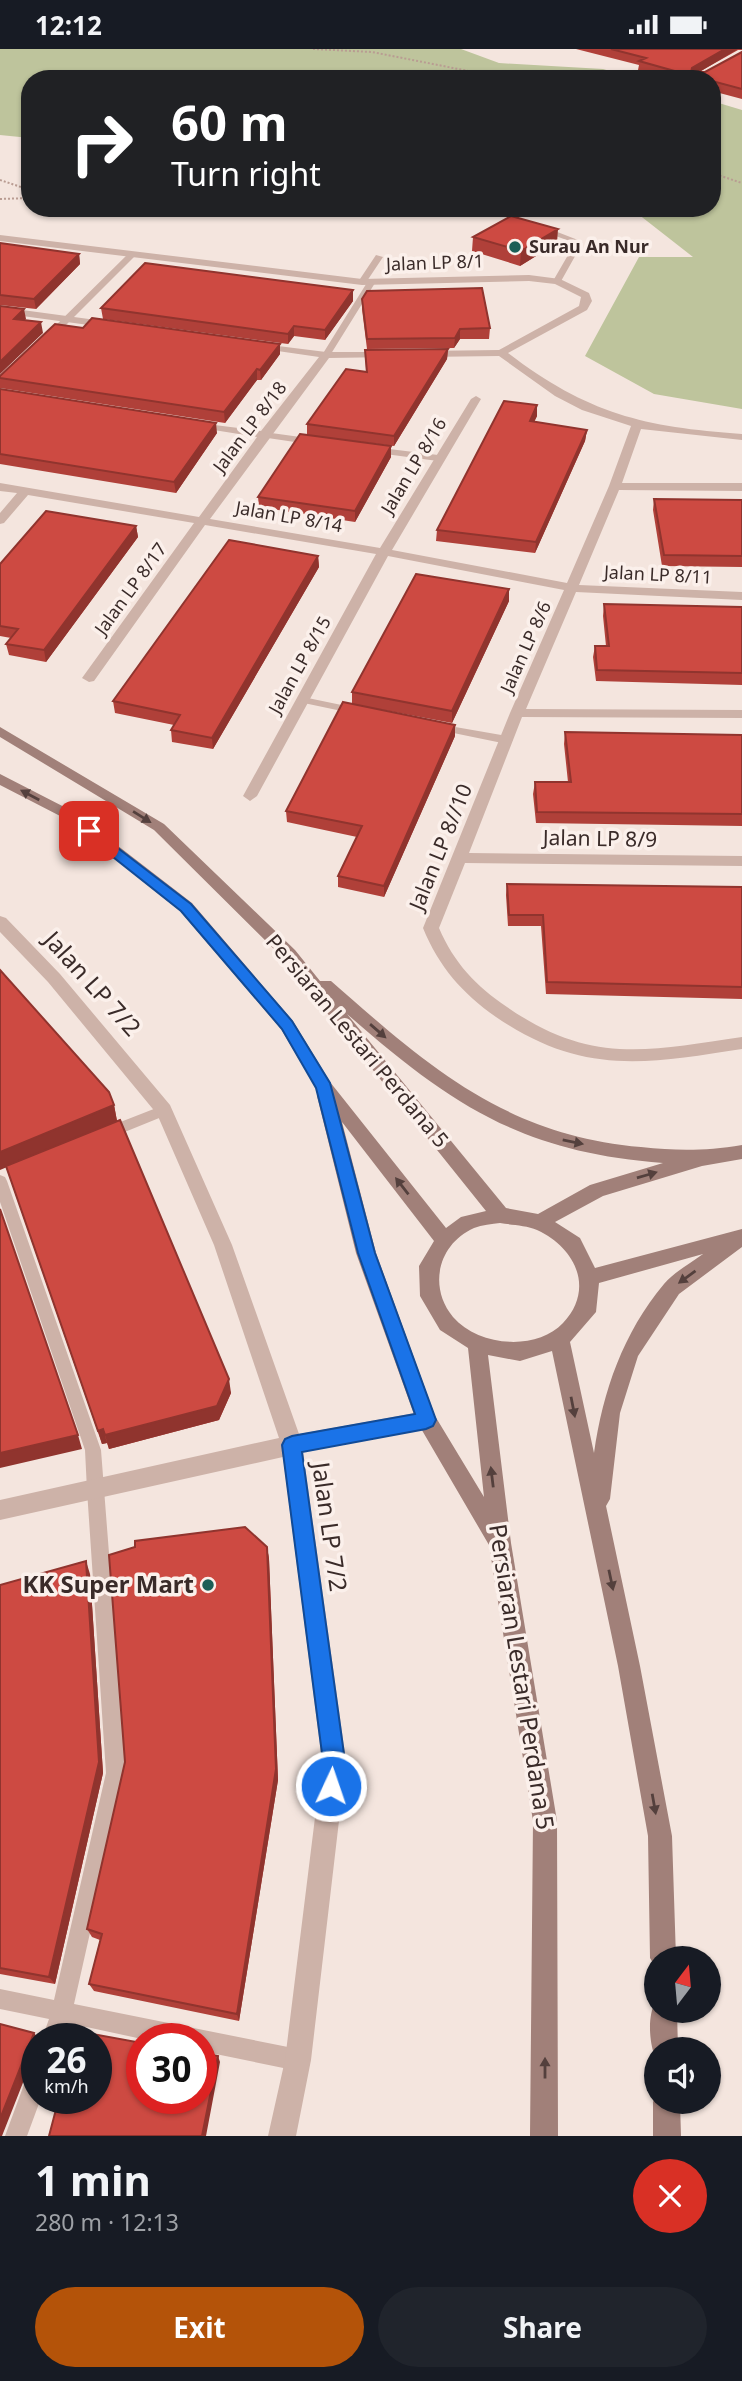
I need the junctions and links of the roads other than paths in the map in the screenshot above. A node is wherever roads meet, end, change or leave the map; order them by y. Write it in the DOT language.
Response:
graph roads {
  1 [pos="533,226"];
  2 [pos="0,238"];
  3 [pos="132,254"];
  4 [pos="379,257"];
  5 [pos="557,281"];
  6 [pos="367,283"];
  7 [pos="0,310"];
  8 [pos="67,320"];
  9 [pos="121,327"];
  10 [pos="243,343"];
  11 [pos="38,347"];
  12 [pos="501,353"];
  13 [pos="326,355"];
  14 [pos="476,399"];
  15 [pos="185,422"];
  16 [pos="637,425"];
  17 [pos="264,435"];
  18 [pos="742,437"];
  19 [pos="331,444"];
  20 [pos="358,447"];
  21 [pos="438,459"];
  22 [pos="615,486"];
  23 [pos="0,487"];
  24 [pos="742,487"];
  25 [pos="25,492"];
  26 [pos="0,520"];
  27 [pos="203,520"];
  28 [pos="384,552"];
  29 [pos="572,588"];
  30 [pos="742,596"];
  31 [pos="89,678"];
  32 [pos="303,700"];
  33 [pos="371,713"];
  34 [pos="517,713"];
  35 [pos="742,714"];
  36 [pos="425,724"];
  37 [pos="0,731"];
  38 [pos="507,740"];
  39 [pos="0,779"];
  40 [pos="250,796"];
  41 [pos="458,858"];
  42 [pos="742,861"];
  43 [pos="0,922"];
  44 [pos="289,954"];
  45 [pos="742,1043"];
  46 [pos="324,1087"];
  47 [pos="164,1110"];
  48 [pos="89,1141"];
  49 [pos="742,1152"];
  50 [pos="702,1159"];
  51 [pos="4,1177"];
  52 [pos="500,1215"];
  53 [pos="540,1222"];
  54 [pos="742,1236"];
  55 [pos="444,1240"];
  56 [pos="590,1277"];
  57 [pos="560,1340"];
  58 [pos="477,1344"];
  59 [pos="426,1420"];
  60 [pos="292,1445"];
  61 [pos="96,1490"];
  62 [pos="0,1510"];
  63 [pos="597,1513"];
  64 [pos="500,1543"];
  65 [pos="663,1946"];
  66 [pos="0,1999"];
  67 [pos="62,2012"];
  68 [pos="58,2023"];
  69 [pos="126,2025"];
  70 [pos="217,2043"];
  71 [pos="298,2060"];
  72 [pos="24,2114"];
  73 [pos="667,2114"];
  74 [pos="16,2136"];
  75 [pos="282,2136"];
  76 [pos="544,2136"];
  77 [pos="667,2136"];
  1 -- 5 [label="lane"];
  2 -- 3 [label="street, Jalan LP 8/1"];
  3 -- 6 [label="street, Jalan LP 8/1"];
  3 -- 8 [label="lane"];
  4 -- 6 [label="lane"];
  5 -- 6 [label="street, Jalan LP 8/1"];
  5 -- 12 [label="street, Jalan LP 8/1"];
  6 -- 13 [label="lane"];
  7 -- 8 [label="street"];
  8 -- 9 [label="street"];
  8 -- 11 [label="lane"];
  10 -- 13 [label="street"];
  12 -- 13 [label="street"];
  12 -- 16 [label="street"];
  13 -- 17 [label="street, Jalan LP 8/18"];
  14 -- 21 [label="street, Jalan LP 8/16"];
  15 -- 17 [label="street"];
  16 -- 18 [label="street"];
  16 -- 22 [label="street, Jalan LP 8/6"];
  17 -- 19 [label="lane"];
  17 -- 27 [label="street, Jalan LP 8/18"];
  20 -- 21 [label="lane"];
  21 -- 28 [label="street, Jalan LP 8/16"];
  22 -- 24 [label="street"];
  22 -- 29 [label="street, Jalan LP 8/6"];
  23 -- 25 [label="street, Jalan LP 8/14"];
  25 -- 26 [label="street"];
  25 -- 27 [label="street, Jalan LP 8/14"];
  27 -- 28 [label="street, Jalan LP 8/14"];
  27 -- 31 [label="street, Jalan LP 8/17"];
  28 -- 29 [label="street, Jalan LP 8/14"];
  28 -- 32 [label="street, Jalan LP 8/15"];
  29 -- 30 [label="street, Jalan LP 8/11"];
  29 -- 34 [label="street, Jalan LP 8/6"];
  32 -- 33 [label="lane"];
  32 -- 40 [label="street, Jalan LP 8/15"];
  34 -- 35 [label="street, Jalan LP 8/6"];
  34 -- 38 [label="street, Jalan LP 8//10"];
  36 -- 38 [label="lane"];
  37 -- 44 [label="main road, Persiaran Lestari Perdana 5, one-way"];
  38 -- 41 [label="street, Jalan LP 8//10"];
  46 -- 39 [label="main road, Persiaran Lestari Perdana 5, one-way"];
  41 -- 42 [label="street, Jalan LP 8/9"];
  41 -- 45 [label="street, Jalan LP 8//10"];
  43 -- 47 [label="street, Jalan LP 7/2"];
  44 -- 50 [label="main road, one-way"];
  44 -- 52 [label="main road, Persiaran Lestari Perdana 5"];
  55 -- 46 [label="main road, Persiaran Lestari Perdana 5, one-way"];
  46 -- 59 [label="main road"];
  47 -- 48 [label="lane"];
  47 -- 60 [label="street, Jalan LP 7/2"];
  49 -- 50 [label="main road"];
  53 -- 50 [label="main road, one-way"];
  51 -- 61 [label="lane"];
  52 -- 53 [label="main road"];
  52 -- 55 [label="main road"];
  53 -- 56 [label="main road"];
  54 -- 56 [label="main road"];
  54 -- 63 [label="main road, one-way"];
  55 -- 58 [label="main road"];
  56 -- 57 [label="main road"];
  57 -- 58 [label="main road"];
  57 -- 63 [label="main road, one-way"];
  64 -- 58 [label="main road, Persiaran Lestari Perdana 5, one-way"];
  59 -- 60 [label="street"];
  59 -- 64 [label="main road"];
  60 -- 61 [label="street"];
  60 -- 71 [label="street, Jalan LP 7/2"];
  61 -- 62 [label="street"];
  61 -- 67 [label="lane"];
  63 -- 65 [label="main road, one-way"];
  76 -- 64 [label="main road, Persiaran Lestari Perdana 5, one-way"];
  66 -- 67 [label="lane"];
  67 -- 68 [label="lane"];
  67 -- 69 [label="lane"];
  70 -- 71 [label="lane"];
  71 -- 75 [label="street, Jalan LP 7/2"];
  72 -- 74 [label="lane"];
  73 -- 77 [label="main road"];
}
